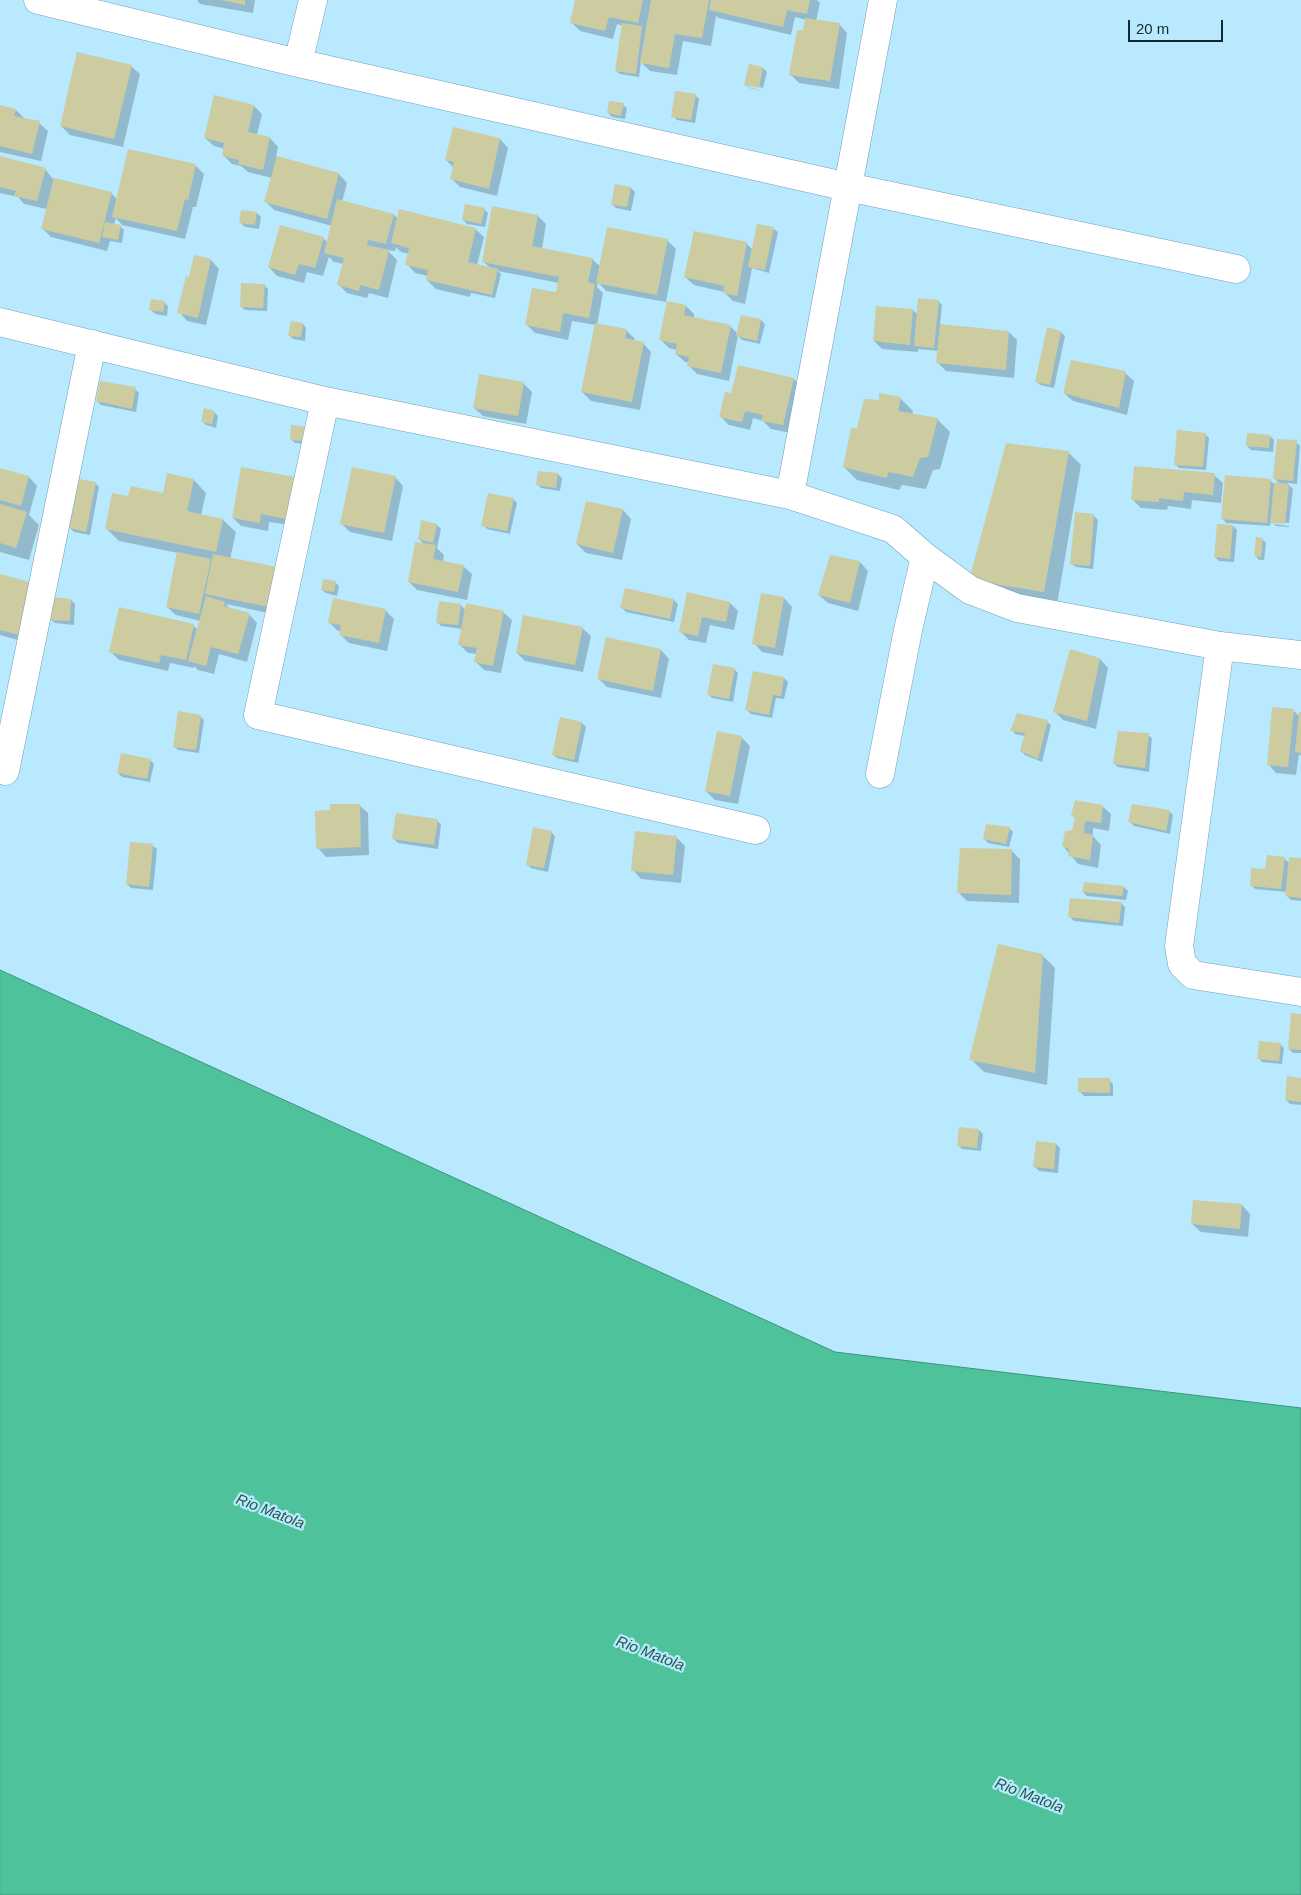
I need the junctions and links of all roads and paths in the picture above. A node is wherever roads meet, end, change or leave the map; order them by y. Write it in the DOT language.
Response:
graph roads {
  1 [pos="38,0"];
  2 [pos="313,0"];
  3 [pos="883,0"];
  4 [pos="298,63"];
  5 [pos="848,187"];
  6 [pos="1236,269"];
  7 [pos="0,322"];
  8 [pos="92,344"];
  9 [pos="325,401"];
  10 [pos="790,495"];
  11 [pos="925,557"];
  12 [pos="1220,646"];
  13 [pos="1301,655"];
  14 [pos="5,771"];
  15 [pos="880,774"];
  16 [pos="756,830"];
  17 [pos="1301,992"];
  1 -- 4 [label="street"];
  2 -- 4 [label="street"];
  3 -- 5 [label="street"];
  4 -- 5 [label="street"];
  5 -- 6 [label="street"];
  5 -- 10 [label="street"];
  7 -- 8 [label="street"];
  8 -- 9 [label="street"];
  8 -- 14 [label="street"];
  9 -- 10 [label="street"];
  9 -- 16 [label="street"];
  10 -- 11 [label="street"];
  11 -- 12 [label="street"];
  11 -- 15 [label="street"];
  12 -- 13 [label="street"];
  12 -- 17 [label="street"];
}
